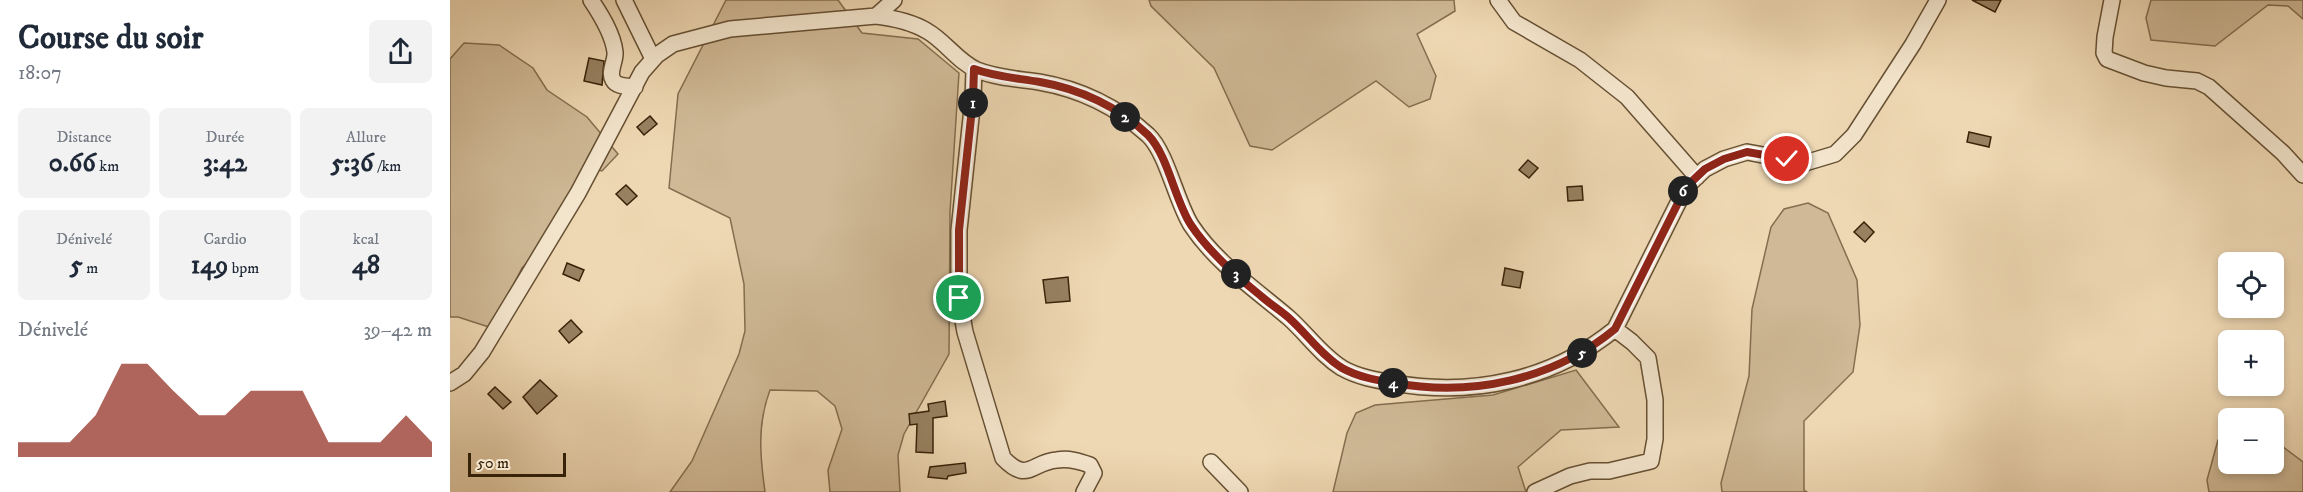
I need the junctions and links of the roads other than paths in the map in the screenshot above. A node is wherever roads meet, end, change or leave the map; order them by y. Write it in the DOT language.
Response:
graph roads {
  1 [pos="591,0"];
  2 [pos="624,0"];
  3 [pos="894,0"];
  4 [pos="1498,0"];
  5 [pos="1938,0"];
  6 [pos="2112,0"];
  7 [pos="876,16"];
  8 [pos="653,59"];
  9 [pos="974,69"];
  10 [pos="634,87"];
  11 [pos="2303,175"];
  12 [pos="1696,177"];
  13 [pos="1615,329"];
  14 [pos="450,383"];
  15 [pos="1211,462"];
  16 [pos="1084,492"];
  17 [pos="1240,492"];
  18 [pos="1535,492"];
  1 -- 10 [label="street"];
  2 -- 8 [label="street"];
  3 -- 7 [label="street"];
  4 -- 12 [label="street"];
  5 -- 12 [label="street"];
  6 -- 11 [label="street"];
  7 -- 8 [label="street"];
  7 -- 9 [label="street"];
  8 -- 10 [label="street"];
  9 -- 13 [label="street"];
  9 -- 16 [label="street"];
  10 -- 14 [label="street"];
  12 -- 13 [label="street"];
  13 -- 18 [label="street"];
  15 -- 17 [label="street"];
}
